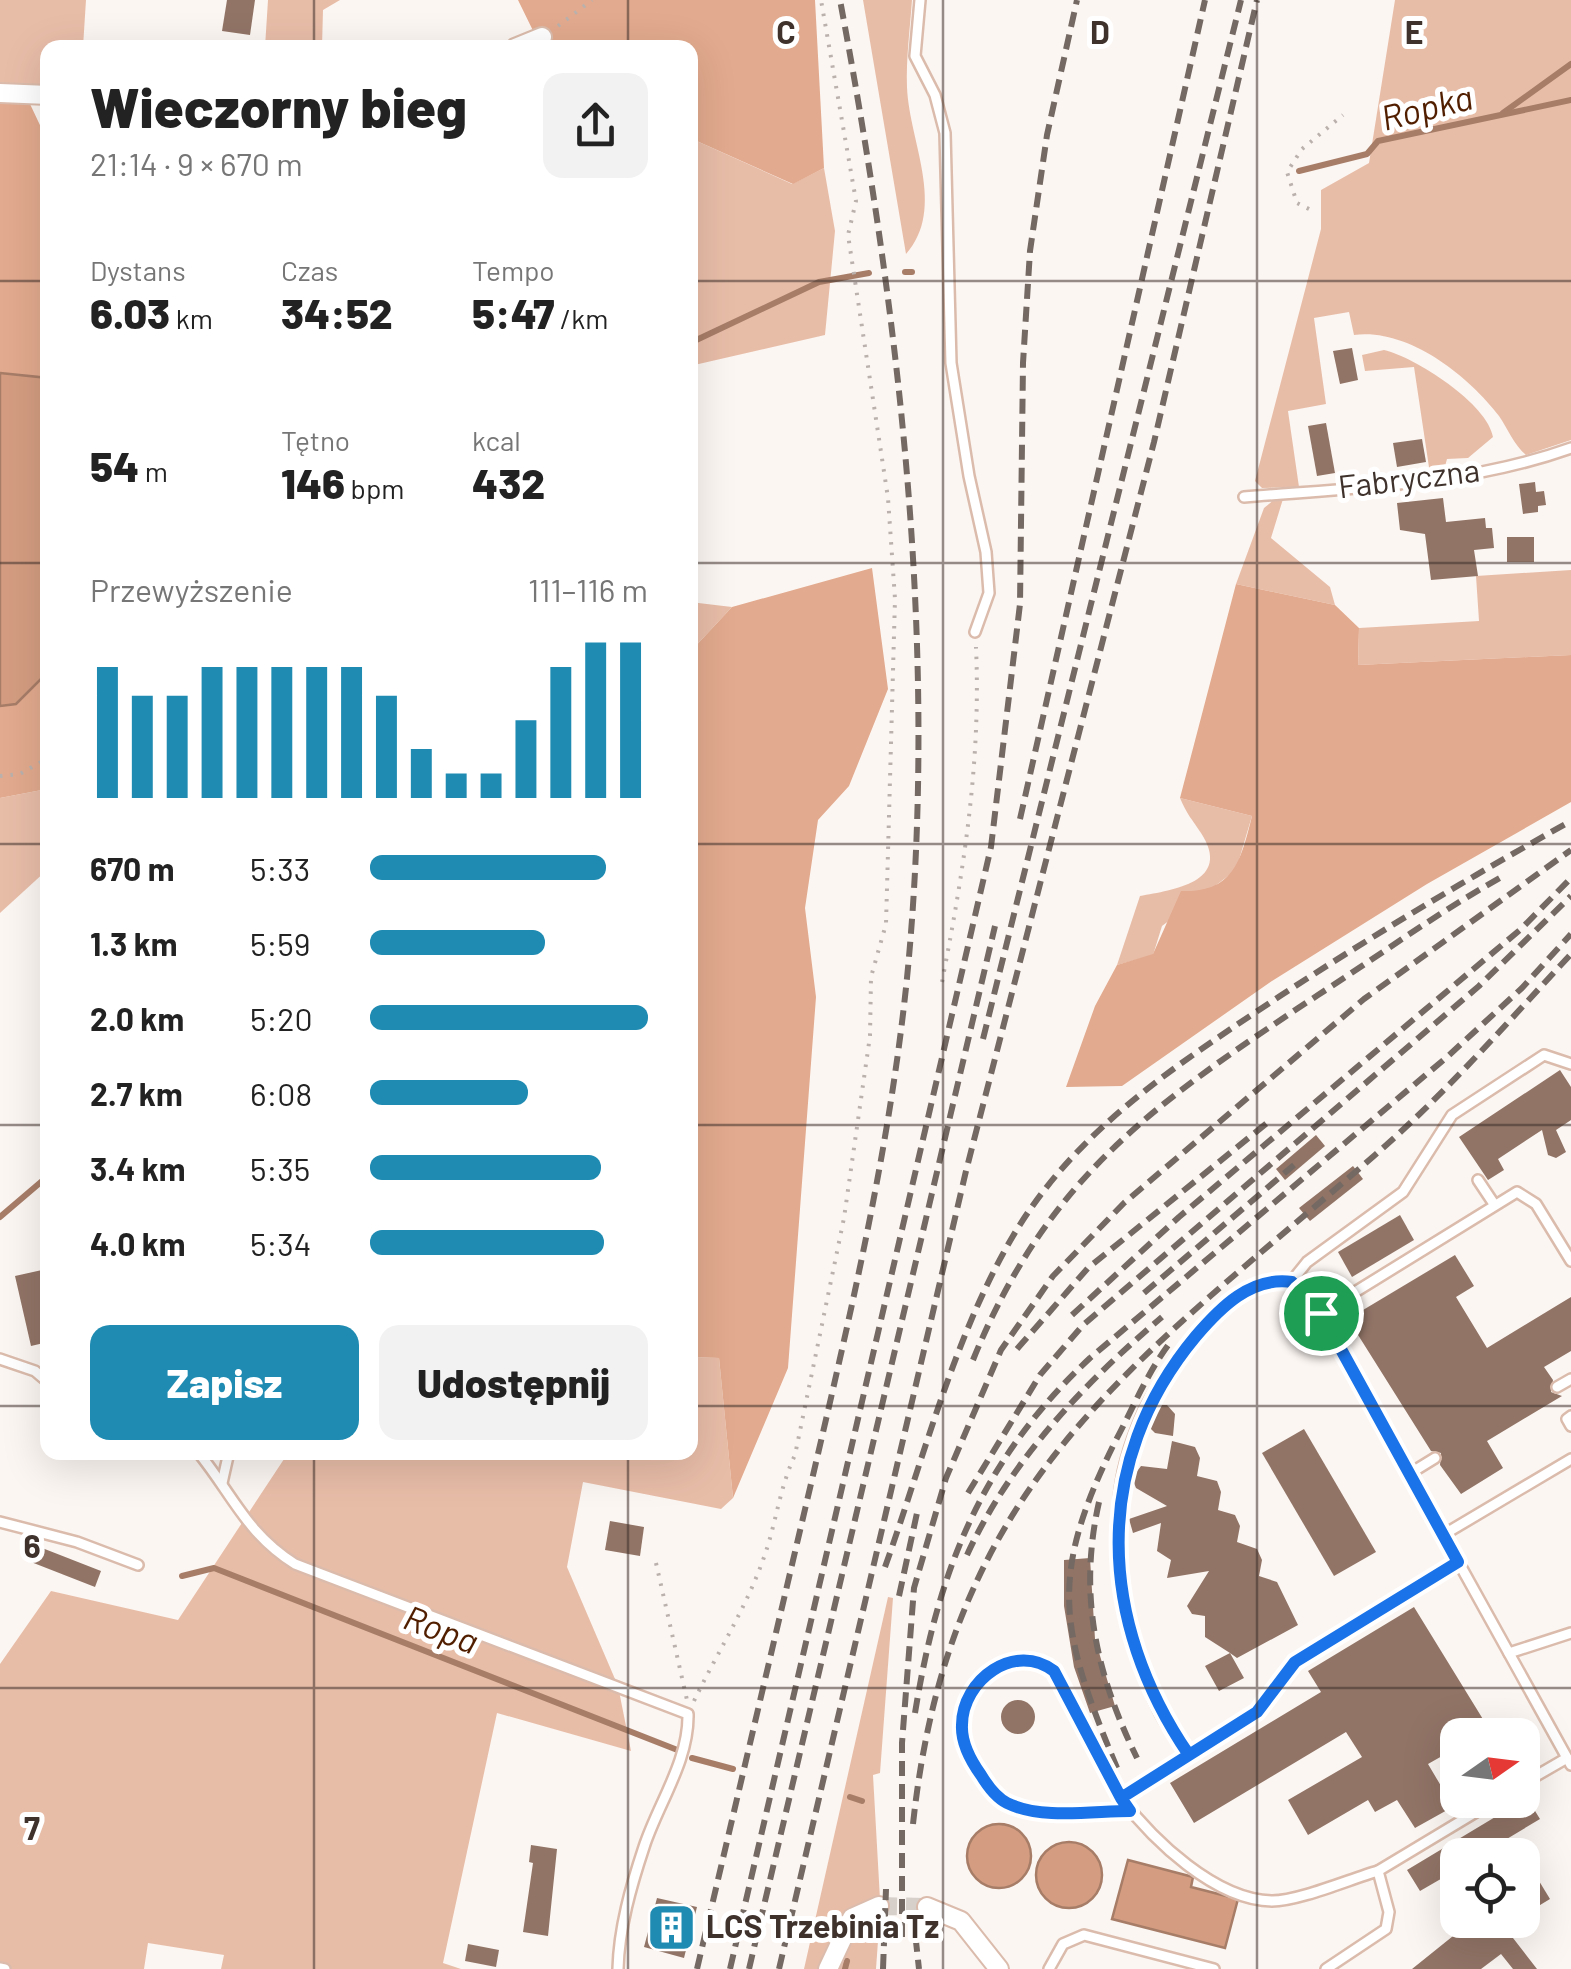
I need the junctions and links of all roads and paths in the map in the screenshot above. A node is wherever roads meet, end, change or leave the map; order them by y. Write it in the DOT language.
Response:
graph roads {
  1 [pos="592,0"];
  2 [pos="821,0"];
  3 [pos="920,0"];
  4 [pos="542,38"];
  5 [pos="537,40"];
  6 [pos="0,93"];
  7 [pos="40,95"];
  8 [pos="1343,115"];
  9 [pos="1309,209"];
  10 [pos="1571,448"];
  11 [pos="1244,497"];
  12 [pos="975,632"];
  13 [pos="40,763"];
  14 [pos="0,776"];
  15 [pos="942,982"];
  16 [pos="1571,1064"];
  17 [pos="1478,1180"];
  18 [pos="1494,1204"];
  19 [pos="1571,1261"];
  20 [pos="1292,1282"];
  21 [pos="1321,1313"];
  22 [pos="0,1359"];
  23 [pos="40,1375"];
  24 [pos="1571,1379"];
  25 [pos="1557,1387"];
  26 [pos="1571,1416"];
  27 [pos="1571,1426"];
  28 [pos="1436,1458"];
  29 [pos="1571,1459"];
  30 [pos="204,1460"];
  31 [pos="226,1460"];
  32 [pos="1409,1474"];
  33 [pos="222,1483"];
  34 [pos="0,1522"];
  35 [pos="1443,1535"];
  36 [pos="1458,1562"];
  37 [pos="656,1563"];
  38 [pos="138,1565"];
  39 [pos="1571,1634"];
  40 [pos="1509,1653"];
  41 [pos="688,1714"];
  42 [pos="1189,1755"];
  43 [pos="1569,1761"];
  44 [pos="1540,1775"];
  45 [pos="1121,1798"];
  46 [pos="1130,1811"];
  47 [pos="1466,1818"];
  48 [pos="1378,1871"];
  49 [pos="879,1906"];
  50 [pos="927,1907"];
  51 [pos="618,1969"];
  52 [pos="828,1969"];
  53 [pos="999,1969"];
  54 [pos="1049,1969"];
  55 [pos="1214,1969"];
  56 [pos="1326,1969"];
  1 -- 4 [label="path"];
  2 -- 41 [label="path"];
  3 -- 12 [label="lane"];
  4 -- 5 [label="street"];
  6 -- 7 [label="street"];
  8 -- 9 [label="path"];
  10 -- 11 [label="lane, Fabryczna"];
  12 -- 15 [label="path"];
  13 -- 14 [label="path"];
  16 -- 20 [label="lane"];
  17 -- 18 [label="lane"];
  18 -- 19 [label="lane"];
  18 -- 21 [label="lane"];
  20 -- 21 [label="lane"];
  20 -- 42 [label="lane"];
  21 -- 32 [label="lane"];
  22 -- 23 [label="lane"];
  24 -- 25 [label="lane"];
  26 -- 27 [label="lane"];
  28 -- 32 [label="lane"];
  29 -- 35 [label="lane"];
  30 -- 33 [label="lane"];
  31 -- 33 [label="lane"];
  32 -- 35 [label="lane"];
  33 -- 41 [label="lane"];
  34 -- 38 [label="lane"];
  35 -- 36 [label="lane"];
  36 -- 40 [label="lane"];
  36 -- 42 [label="lane"];
  37 -- 41 [label="path"];
  39 -- 40 [label="lane"];
  40 -- 43 [label="lane"];
  41 -- 51 [label="lane"];
  42 -- 45 [label="lane"];
  43 -- 44 [label="lane"];
  45 -- 46 [label="lane"];
  45 -- 46 [label="lane"];
  46 -- 48 [label="lane"];
  47 -- 48 [label="lane"];
  48 -- 56 [label="lane"];
  49 -- 52 [label="street"];
  50 -- 53 [label="street"];
  54 -- 55 [label="lane"];
}
